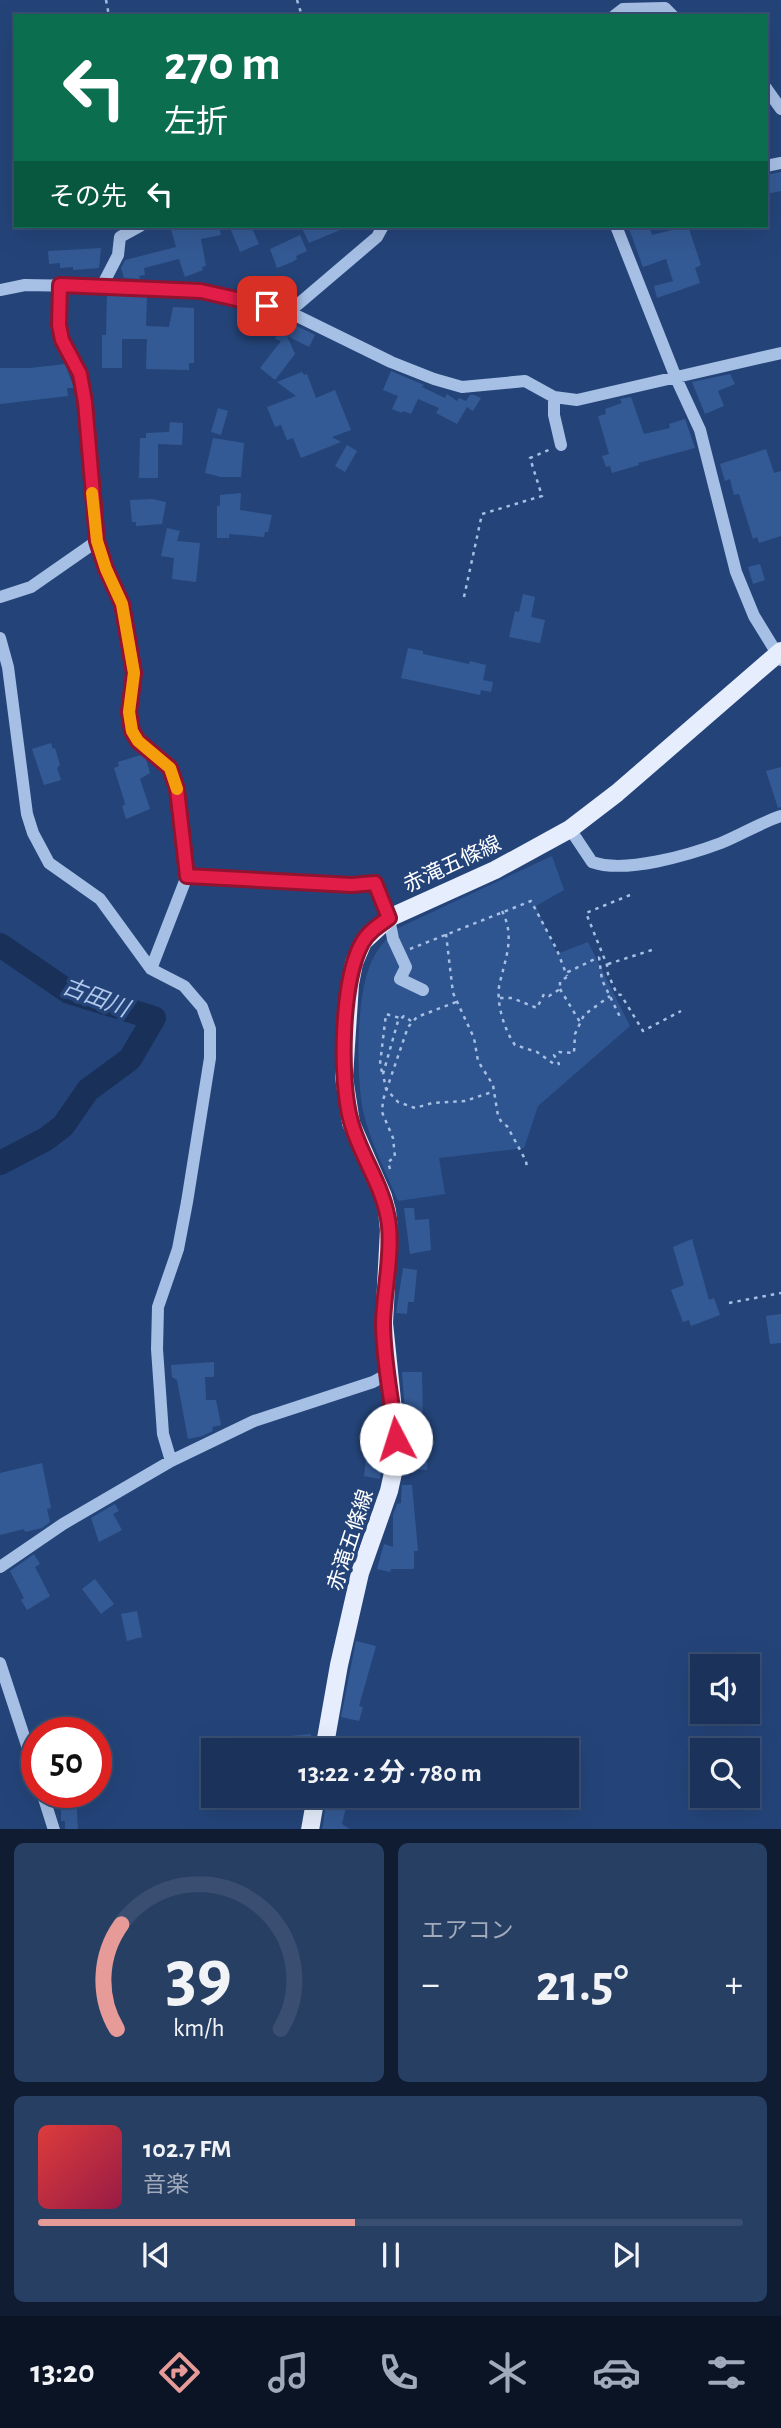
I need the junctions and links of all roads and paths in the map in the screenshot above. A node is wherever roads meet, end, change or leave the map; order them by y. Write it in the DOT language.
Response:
graph roads {
  1 [pos="621,10"];
  2 [pos="671,14"];
  3 [pos="768,91"];
  4 [pos="781,109"];
  5 [pos="136,228"];
  6 [pos="381,228"];
  7 [pos="617,228"];
  8 [pos="60,285"];
  9 [pos="102,286"];
  10 [pos="0,289"];
  11 [pos="289,312"];
  12 [pos="781,353"];
  13 [pos="676,378"];
  14 [pos="554,397"];
  15 [pos="561,445"];
  16 [pos="97,541"];
  17 [pos="0,597"];
  18 [pos="464,597"];
  19 [pos="0,638"];
  20 [pos="780,655"];
  21 [pos="781,816"];
  22 [pos="570,829"];
  23 [pos="187,876"];
  24 [pos="630,895"];
  25 [pos="502,911"];
  26 [pos="389,918"];
  27 [pos="446,934"];
  28 [pos="652,950"];
  29 [pos="402,953"];
  30 [pos="599,957"];
  31 [pos="607,965"];
  32 [pos="151,969"];
  33 [pos="567,976"];
  34 [pos="560,989"];
  35 [pos="423,990"];
  36 [pos="610,996"];
  37 [pos="500,998"];
  38 [pos="457,1002"];
  39 [pos="681,1011"];
  40 [pos="400,1018"];
  41 [pos="621,1019"];
  42 [pos="411,1021"];
  43 [pos="580,1023"];
  44 [pos="383,1074"];
  45 [pos="386,1089"];
  46 [pos="494,1092"];
  47 [pos="527,1168"];
  48 [pos="377,1182"];
  49 [pos="781,1293"];
  50 [pos="729,1303"];
  51 [pos="388,1374"];
  52 [pos="171,1461"];
  53 [pos="0,1567"];
  54 [pos="0,1663"];
  55 [pos="21,1727"];
  56 [pos="326,1738"];
  57 [pos="47,1808"];
  58 [pos="314,1808"];
  59 [pos="54,1829"];
  60 [pos="310,1829"];
  1 -- 2 [label="street"];
  3 -- 4 [label="street"];
  5 -- 9 [label="street"];
  6 -- 11 [label="street"];
  7 -- 13 [label="street"];
  8 -- 9 [label="street"];
  8 -- 10 [label="street"];
  8 -- 16 [label="street"];
  9 -- 11 [label="street"];
  11 -- 14 [label="street"];
  12 -- 13 [label="street"];
  13 -- 14 [label="street"];
  13 -- 20 [label="street"];
  14 -- 15 [label="street"];
  15 -- 18 [label="path"];
  16 -- 17 [label="street"];
  16 -- 23 [label="street"];
  19 -- 32 [label="street"];
  20 -- 22 [label="main road, 赤滝五條線"];
  21 -- 22 [label="street"];
  22 -- 26 [label="main road, 赤滝五條線"];
  23 -- 26 [label="street"];
  23 -- 32 [label="street"];
  24 -- 31 [label="path"];
  25 -- 27 [label="path"];
  25 -- 33 [label="path"];
  25 -- 37 [label="path"];
  26 -- 29 [label="street"];
  26 -- 48 [label="main road, 赤滝五條線"];
  27 -- 29 [label="path"];
  27 -- 38 [label="path"];
  28 -- 31 [label="path"];
  29 -- 35 [label="street"];
  30 -- 31 [label="path"];
  30 -- 33 [label="path"];
  30 -- 36 [label="path"];
  31 -- 39 [label="path"];
  32 -- 52 [label="street"];
  33 -- 34 [label="path"];
  34 -- 37 [label="path"];
  34 -- 43 [label="path"];
  36 -- 41 [label="path"];
  36 -- 43 [label="path"];
  37 -- 43 [label="path"];
  38 -- 42 [label="path"];
  38 -- 46 [label="path"];
  40 -- 42 [label="path"];
  40 -- 44 [label="path"];
  40 -- 44 [label="path"];
  42 -- 45 [label="path"];
  44 -- 45 [label="path"];
  45 -- 46 [label="path"];
  45 -- 48 [label="path"];
  46 -- 47 [label="path"];
  48 -- 51 [label="main road, 赤滝五條線"];
  49 -- 50 [label="path"];
  51 -- 52 [label="street"];
  51 -- 56 [label="main road, 赤滝五條線"];
  52 -- 53 [label="street"];
  54 -- 55 [label="street"];
  57 -- 59 [label="street"];
  58 -- 60 [label="main road"];
}
